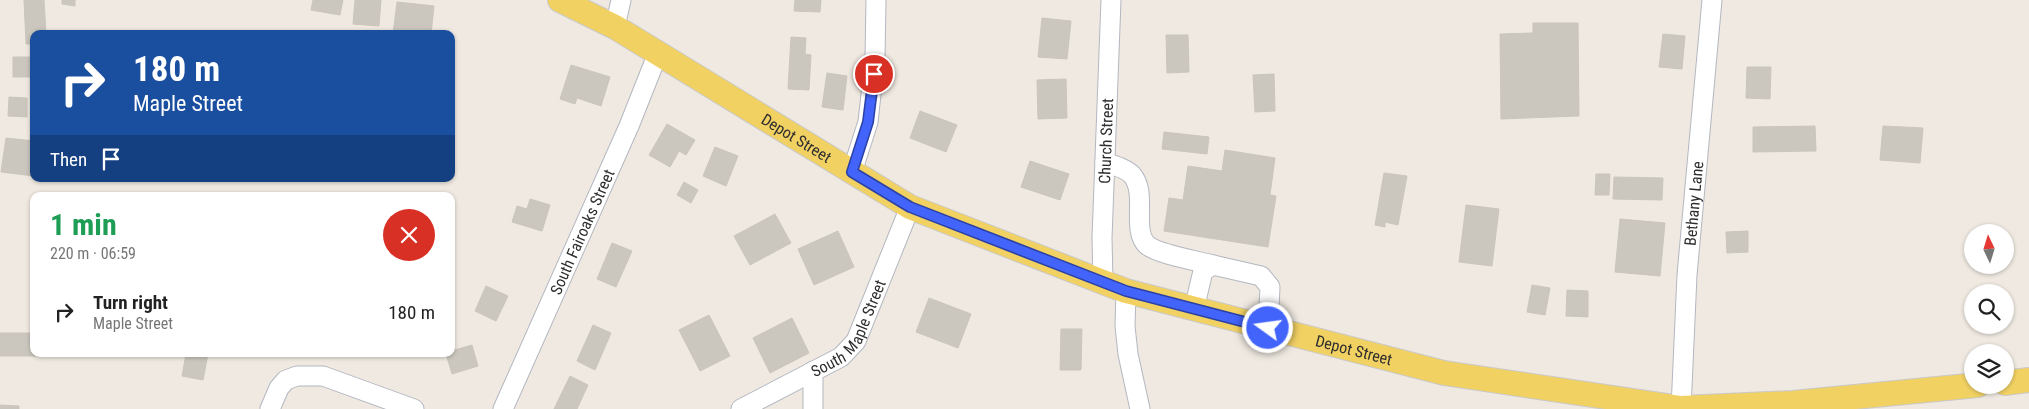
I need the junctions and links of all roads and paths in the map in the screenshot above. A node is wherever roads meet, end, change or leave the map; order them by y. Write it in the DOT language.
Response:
graph roads {
  1 [pos="560,0"];
  2 [pos="621,0"];
  3 [pos="876,0"];
  4 [pos="1111,0"];
  5 [pos="1712,0"];
  6 [pos="615,27"];
  7 [pos="658,53"];
  8 [pos="1105,162"];
  9 [pos="852,172"];
  10 [pos="910,207"];
  11 [pos="1213,265"];
  12 [pos="1103,282"];
  13 [pos="1126,291"];
  14 [pos="1194,309"];
  15 [pos="1268,328"];
  16 [pos="813,371"];
  17 [pos="2029,380"];
  18 [pos="2014,381"];
  19 [pos="1964,386"];
  20 [pos="1681,408"];
  21 [pos="270,409"];
  22 [pos="414,409"];
  23 [pos="503,409"];
  24 [pos="741,409"];
  25 [pos="813,409"];
  26 [pos="1140,409"];
  1 -- 6 [label="main road, Depot Street"];
  2 -- 6 [label="street"];
  3 -- 9 [label="street"];
  4 -- 8 [label="street, Church Street"];
  5 -- 20 [label="street, Bethany Lane"];
  6 -- 7 [label="main road, Depot Street"];
  7 -- 9 [label="main road, Depot Street"];
  7 -- 23 [label="street, South Fairoaks Street"];
  8 -- 11 [label="street"];
  8 -- 12 [label="street, Church Street"];
  9 -- 10 [label="main road, Depot Street"];
  10 -- 12 [label="main road, Depot Street"];
  10 -- 16 [label="street, South Maple Street"];
  11 -- 14 [label="street"];
  11 -- 15 [label="street"];
  12 -- 13 [label="main road, Depot Street"];
  13 -- 14 [label="main road, Depot Street"];
  13 -- 26 [label="street"];
  14 -- 15 [label="main road, Depot Street"];
  15 -- 20 [label="main road, Depot Street"];
  16 -- 24 [label="street, South Maple Street"];
  16 -- 25 [label="street"];
  17 -- 18 [label="main road"];
  19 -- 20 [label="main road, Depot Street"];
  21 -- 22 [label="street"];
}
